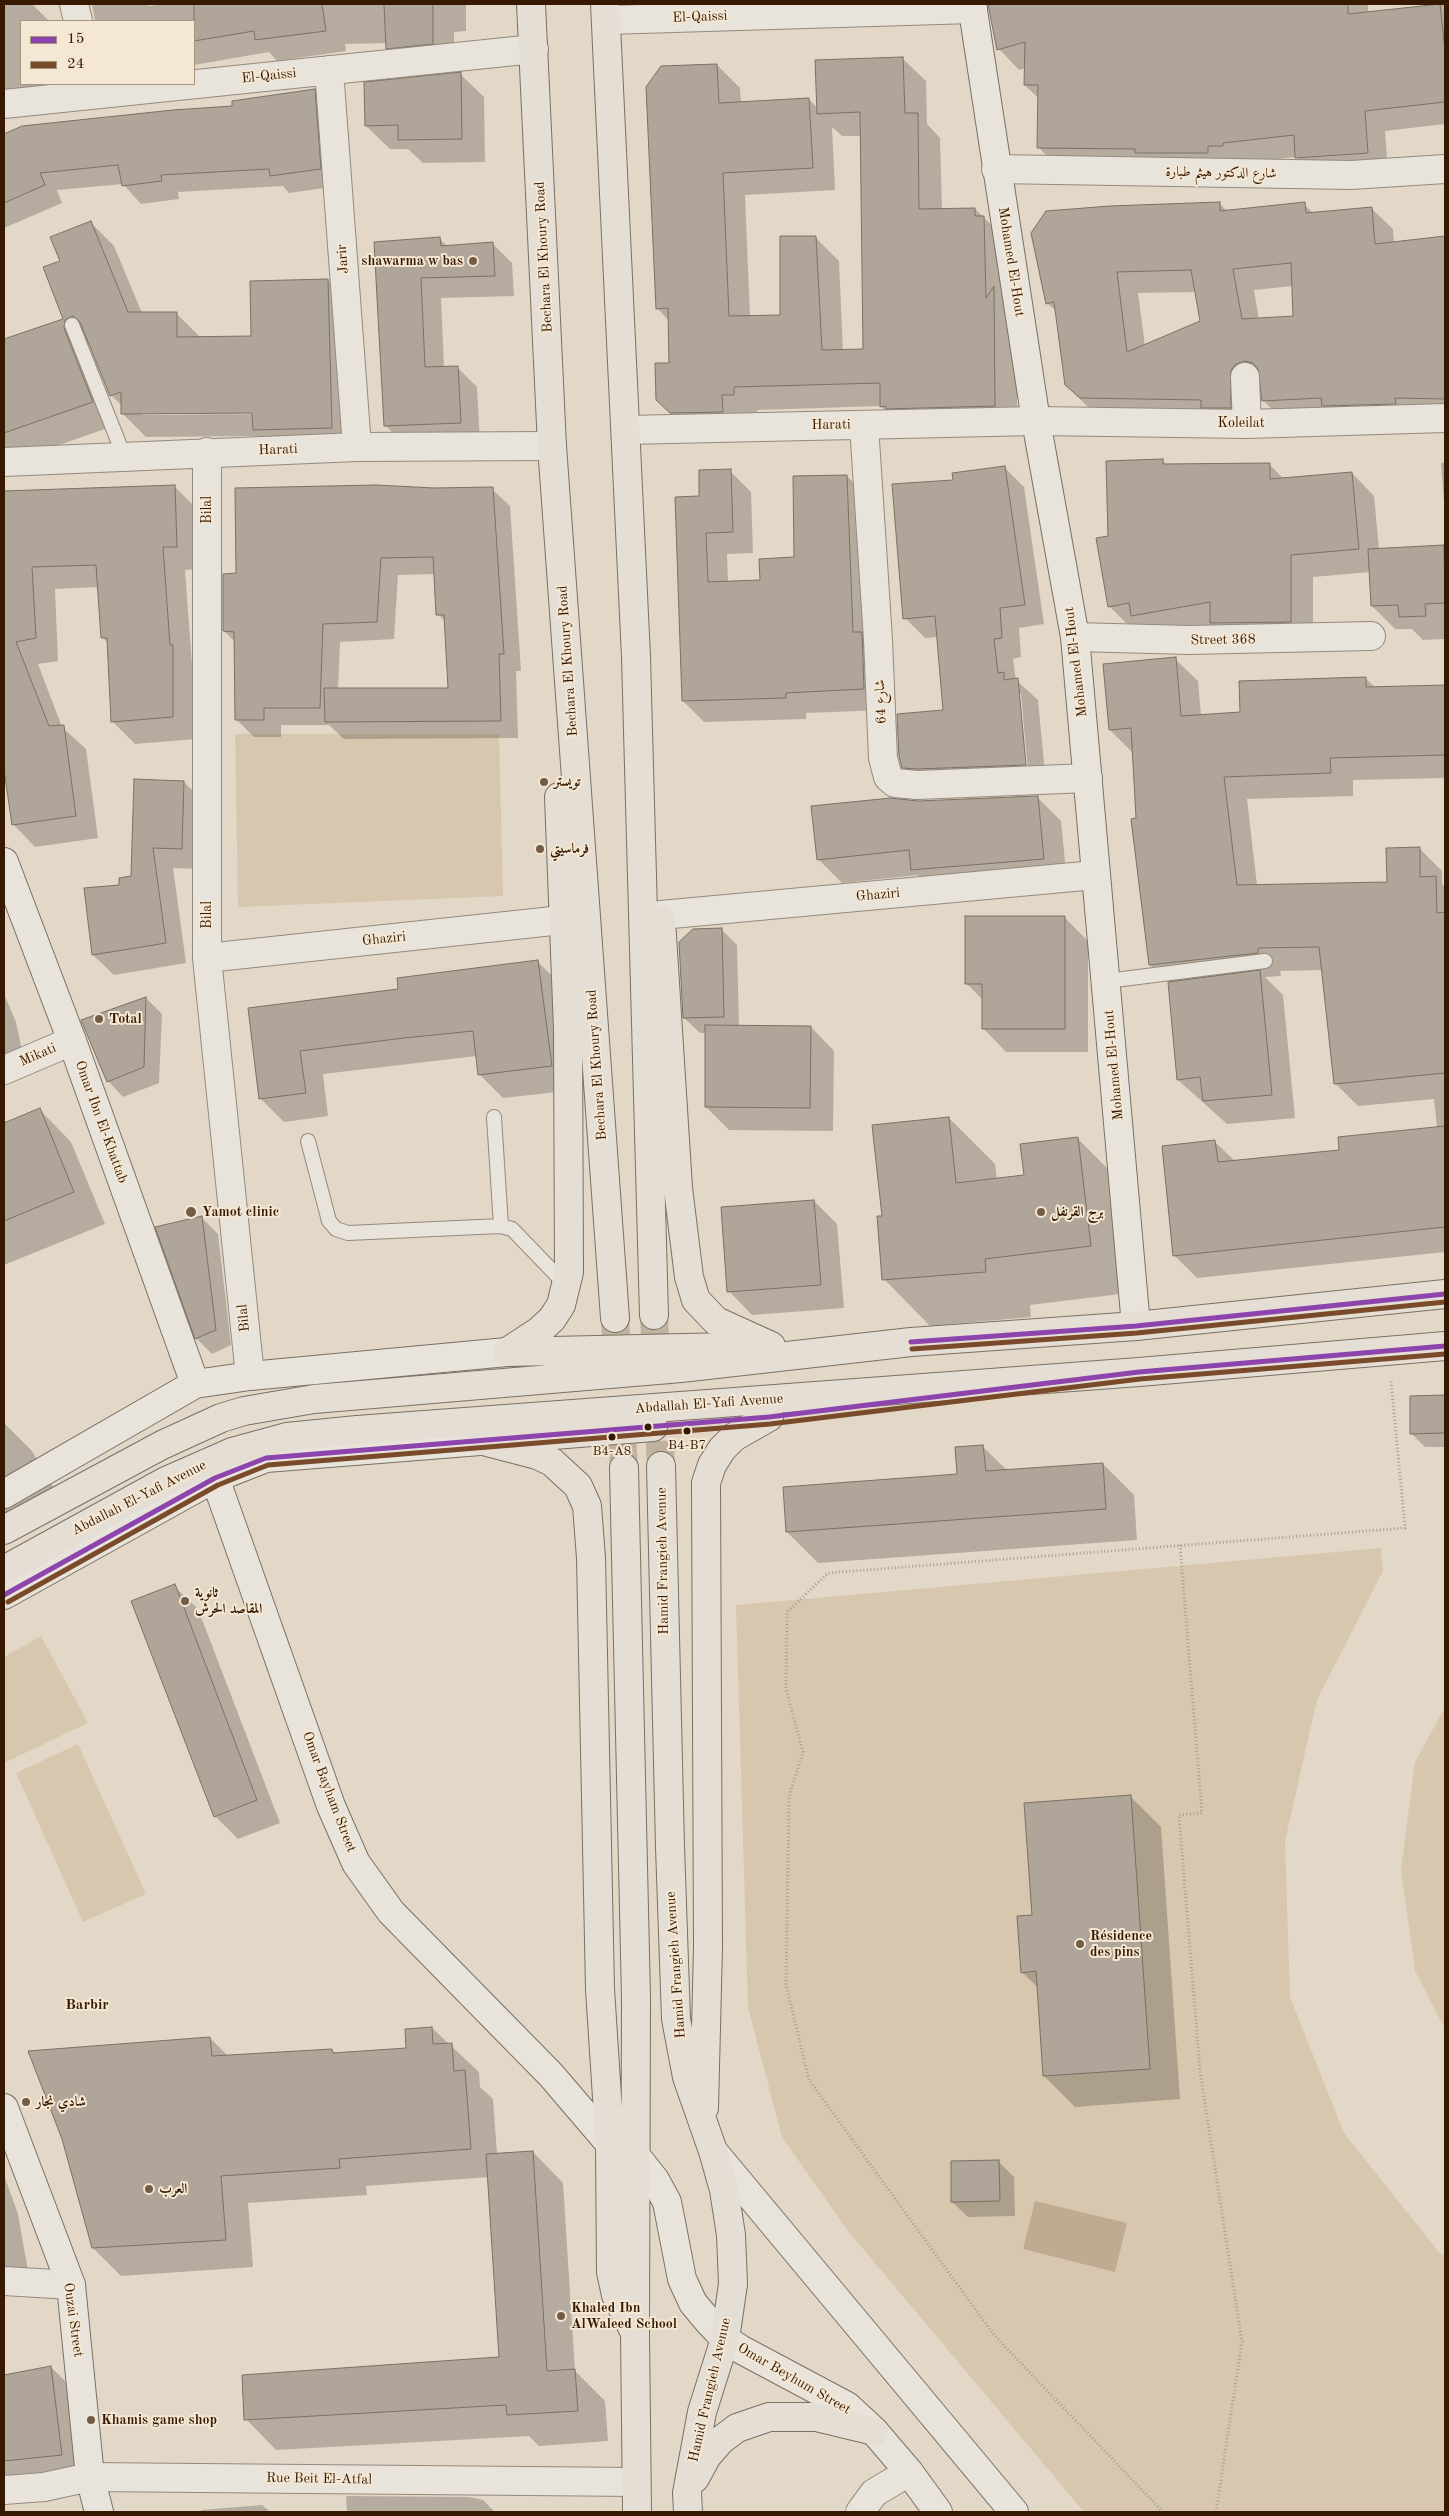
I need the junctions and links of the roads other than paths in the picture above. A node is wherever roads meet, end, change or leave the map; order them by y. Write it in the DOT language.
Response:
graph roads {
  1 [pos="74,4"];
  2 [pos="531,4"];
  3 [pos="972,6"];
  4 [pos="606,12"];
  5 [pos="78,20"];
  6 [pos="534,49"];
  7 [pos="329,70"];
  8 [pos="195,81"];
  9 [pos="143,85"];
  10 [pos="94,89"];
  11 [pos="4,104"];
  12 [pos="996,169"];
  13 [pos="1445,169"];
  14 [pos="72,325"];
  15 [pos="1245,377"];
  16 [pos="1445,418"];
  17 [pos="1036,421"];
  18 [pos="1247,424"];
  19 [pos="864,425"];
  20 [pos="626,430"];
  21 [pos="552,446"];
  22 [pos="357,447"];
  23 [pos="207,452"];
  24 [pos="124,456"];
  25 [pos="4,462"];
  26 [pos="565,628"];
  27 [pos="1371,636"];
  28 [pos="1075,637"];
  29 [pos="636,657"];
  30 [pos="1088,778"];
  31 [pos="4,862"];
  32 [pos="1096,876"];
  33 [pos="660,915"];
  34 [pos="562,920"];
  35 [pos="207,958"];
  36 [pos="1265,961"];
  37 [pos="1107,981"];
  38 [pos="72,1041"];
  39 [pos="4,1070"];
  40 [pos="494,1117"];
  41 [pos="308,1142"];
  42 [pos="501,1226"];
  43 [pos="567,1286"];
  44 [pos="1445,1294"];
  45 [pos="654,1315"];
  46 [pos="615,1318"];
  47 [pos="1136,1326"];
  48 [pos="911,1342"];
  49 [pos="771,1346"];
  50 [pos="1445,1346"];
  51 [pos="507,1352"];
  52 [pos="1139,1372"];
  53 [pos="250,1376"];
  54 [pos="195,1384"];
  55 [pos="770,1417"];
  56 [pos="480,1441"];
  57 [pos="661,1466"];
  58 [pos="624,1468"];
  59 [pos="215,1478"];
  60 [pos="4,1494"];
  61 [pos="4,1530"];
  62 [pos="4,1570"];
  63 [pos="4,1595"];
  64 [pos="4,2108"];
  65 [pos="704,2122"];
  66 [pos="610,2144"];
  67 [pos="714,2151"];
  68 [pos="636,2156"];
  69 [pos="4,2280"];
  70 [pos="71,2285"];
  71 [pos="635,2334"];
  72 [pos="725,2339"];
  73 [pos="874,2431"];
  74 [pos="909,2472"];
  75 [pos="90,2477"];
  76 [pos="636,2482"];
  77 [pos="4,2490"];
  78 [pos="688,2503"];
  79 [pos="98,2512"];
  80 [pos="637,2512"];
  81 [pos="860,2512"];
  82 [pos="938,2512"];
  83 [pos="1014,2512"];
  1 -- 5 [label="street"];
  2 -- 6 [label="main road, Bechara El Khoury Road"];
  3 -- 4 [label="street, El-Qaissi"];
  3 -- 12 [label="street, Mohamed El-Hout"];
  4 -- 20 [label="main road"];
  6 -- 7 [label="street, El-Qaissi"];
  6 -- 21 [label="main road, Bechara El Khoury Road"];
  7 -- 8 [label="street, El-Qaissi"];
  7 -- 22 [label="street, Jarir"];
  9 -- 10 [label="street, El-Qaissi"];
  10 -- 11 [label="street, El-Qaissi"];
  12 -- 13 [label="street, شارع الدكتور هيثم طبارة"];
  12 -- 17 [label="street, Mohamed El-Hout"];
  14 -- 24 [label="lane"];
  15 -- 18 [label="street"];
  16 -- 18 [label="street, Koleilat"];
  17 -- 18 [label="street, Koleilat"];
  17 -- 19 [label="street, Harati"];
  17 -- 28 [label="street, Mohamed El-Hout"];
  19 -- 20 [label="street, Harati"];
  19 -- 30 [label="street, شارع 64"];
  20 -- 29 [label="main road"];
  21 -- 22 [label="street, Harati"];
  21 -- 26 [label="main road, Bechara El Khoury Road"];
  22 -- 23 [label="street, Harati"];
  23 -- 24 [label="street, Harati"];
  23 -- 35 [label="street, Bilal"];
  24 -- 25 [label="street, Harati"];
  26 -- 34 [label="main road"];
  26 -- 46 [label="main road, Bechara El Khoury Road"];
  27 -- 28 [label="street, Street 368"];
  28 -- 30 [label="street, Mohamed El-Hout"];
  29 -- 33 [label="main road"];
  29 -- 45 [label="main road"];
  30 -- 32 [label="street, Mohamed El-Hout"];
  31 -- 38 [label="street, Omar Ibn El-Khattab"];
  32 -- 33 [label="street, Ghaziri"];
  32 -- 37 [label="street, Mohamed El-Hout"];
  33 -- 49 [label="main road"];
  34 -- 35 [label="street, Ghaziri"];
  34 -- 43 [label="main road"];
  35 -- 53 [label="street, Bilal"];
  36 -- 37 [label="lane"];
  37 -- 47 [label="street, Mohamed El-Hout"];
  38 -- 39 [label="street, Mikati"];
  38 -- 54 [label="street, Omar Ibn El-Khattab"];
  40 -- 42 [label="lane"];
  41 -- 42 [label="lane"];
  42 -- 43 [label="lane"];
  43 -- 51 [label="main road"];
  44 -- 47 [label="main road"];
  47 -- 48 [label="main road"];
  48 -- 49 [label="main road"];
  48 -- 61 [label="main road"];
  49 -- 51 [label="main road"];
  50 -- 52 [label="main road, Abdallah El-Yafi Avenue"];
  51 -- 53 [label="street"];
  52 -- 55 [label="main road"];
  52 -- 62 [label="main road, Abdallah El-Yafi Avenue"];
  53 -- 54 [label="street"];
  54 -- 60 [label="street"];
  55 -- 56 [label="main road"];
  55 -- 65 [label="main road"];
  56 -- 59 [label="street, Abdallah El-Yafi Avenue"];
  56 -- 66 [label="main road"];
  57 -- 65 [label="main road, Hamid Frangieh Avenue"];
  58 -- 68 [label="main road"];
  59 -- 63 [label="street, Abdallah El-Yafi Avenue"];
  59 -- 66 [label="street, Omar Bayham Street"];
  64 -- 70 [label="street, Ouzai Street"];
  65 -- 67 [label="main road, Hamid Frangieh Avenue"];
  66 -- 71 [label="main road"];
  67 -- 72 [label="main road, Hamid Frangieh Avenue"];
  67 -- 83 [label="street"];
  68 -- 71 [label="main road"];
  68 -- 72 [label="street, Omar Beyhum Street"];
  69 -- 70 [label="street"];
  70 -- 75 [label="street, Ouzai Street"];
  71 -- 76 [label="main road"];
  72 -- 73 [label="street, Omar Beyhum Street"];
  72 -- 78 [label="main road, Hamid Frangieh Avenue"];
  73 -- 74 [label="street, Omar Beyhum Street"];
  73 -- 78 [label="main road"];
  74 -- 81 [label="street"];
  74 -- 82 [label="street, Omar Beyhum Street"];
  75 -- 76 [label="street, Rue Beit El-Atfal"];
  75 -- 77 [label="street, Rue Beit El-Atfal"];
  75 -- 79 [label="street, Ouzai Street"];
  76 -- 80 [label="main road"];
}
